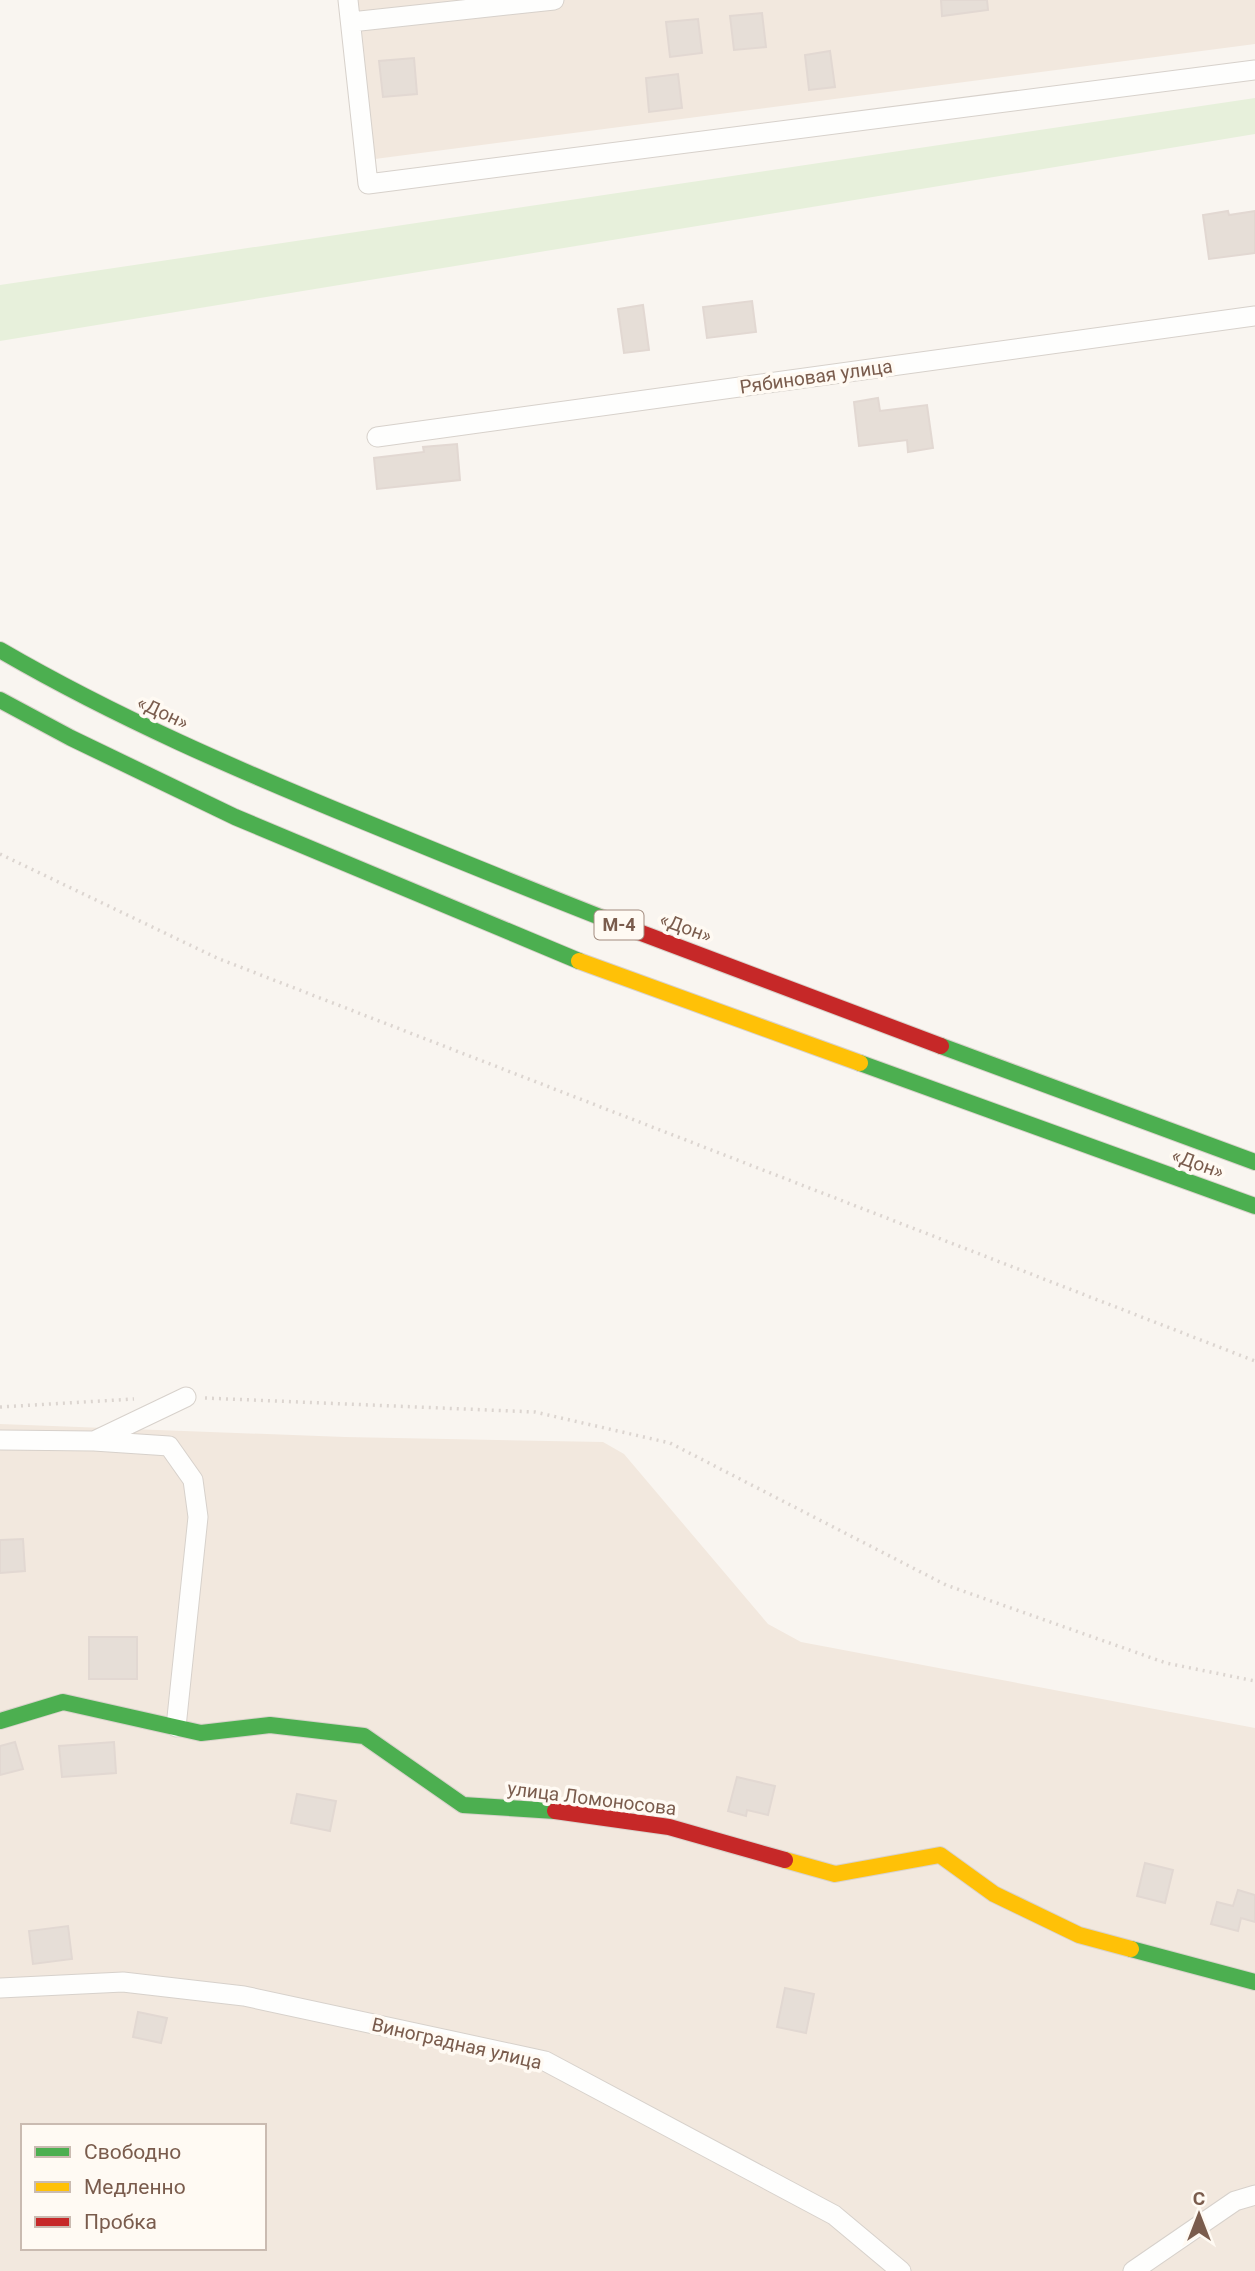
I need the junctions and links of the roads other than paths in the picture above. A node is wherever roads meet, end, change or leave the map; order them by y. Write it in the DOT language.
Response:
graph roads {
  1 [pos="348,0"];
  2 [pos="554,0"];
  3 [pos="351,22"];
  4 [pos="1255,70"];
  5 [pos="1255,316"];
  6 [pos="377,437"];
  7 [pos="0,650"];
  8 [pos="0,699"];
  9 [pos="1255,1162"];
  10 [pos="1255,1206"];
  11 [pos="186,1397"];
  12 [pos="0,1440"];
  13 [pos="94,1441"];
  14 [pos="0,1721"];
  15 [pos="176,1727"];
  16 [pos="1255,1982"];
  17 [pos="0,1988"];
  18 [pos="1255,2195"];
  19 [pos="901,2271"];
  20 [pos="1133,2271"];
  1 -- 3 [label="street"];
  2 -- 3 [label="street"];
  3 -- 4 [label="street"];
  5 -- 6 [label="street, Рябиновая улица"];
  7 -- 9 [label="main road, «Дон» / М-4"];
  8 -- 10 [label="main road, «Дон» / М-4"];
  11 -- 13 [label="street"];
  12 -- 13 [label="street"];
  13 -- 15 [label="street"];
  14 -- 15 [label="main road, улица Ломоносова"];
  15 -- 16 [label="main road, улица Ломоносова"];
  17 -- 19 [label="street, Виноградная улица"];
  18 -- 20 [label="street"];
}
